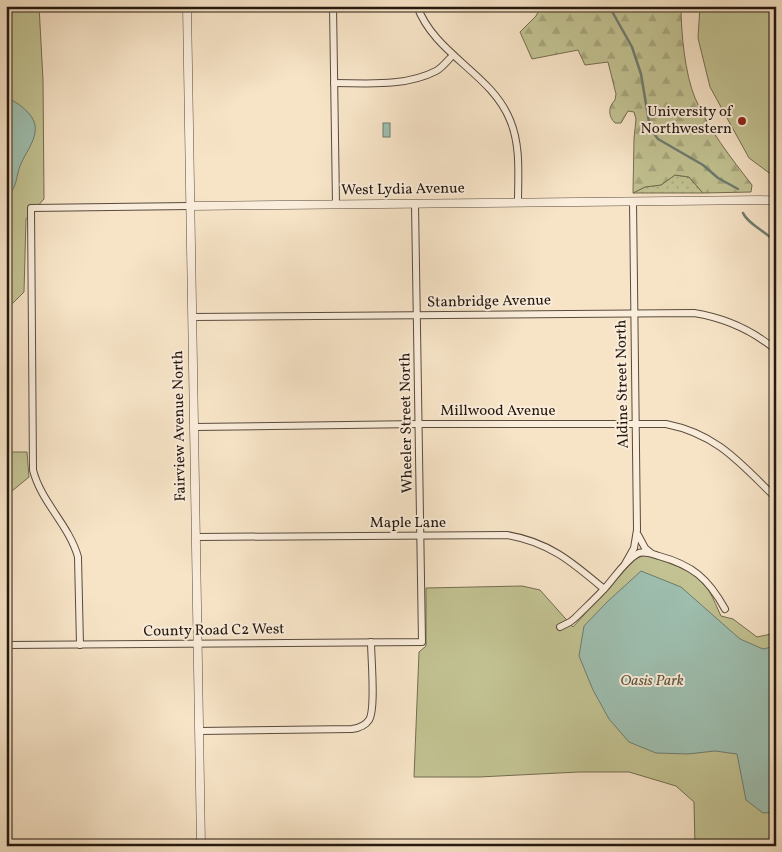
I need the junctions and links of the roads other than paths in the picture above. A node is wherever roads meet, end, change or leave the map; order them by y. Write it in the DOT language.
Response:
graph roads {
  1 [pos="187,6"];
  2 [pos="333,6"];
  3 [pos="417,6"];
  4 [pos="453,55"];
  5 [pos="334,83"];
  6 [pos="776,200"];
  7 [pos="633,202"];
  8 [pos="518,203"];
  9 [pos="336,204"];
  10 [pos="415,204"];
  11 [pos="190,206"];
  12 [pos="634,313"];
  13 [pos="418,315"];
  14 [pos="192,317"];
  15 [pos="776,350"];
  16 [pos="636,423"];
  17 [pos="420,424"];
  18 [pos="194,427"];
  19 [pos="776,498"];
  20 [pos="637,530"];
  21 [pos="420,535"];
  22 [pos="196,537"];
  23 [pos="657,555"];
  24 [pos="625,564"];
  25 [pos="604,589"];
  26 [pos="725,609"];
  27 [pos="560,627"];
  28 [pos="371,642"];
  29 [pos="422,642"];
  30 [pos="198,644"];
  31 [pos="6,645"];
  32 [pos="80,645"];
  33 [pos="199,731"];
  34 [pos="201,846"];
  1 -- 11 [label="street, Fairview Avenue North"];
  2 -- 5 [label="street"];
  3 -- 4 [label="street"];
  4 -- 5 [label="street"];
  4 -- 8 [label="street"];
  5 -- 9 [label="street"];
  6 -- 7 [label="street, West Lydia Avenue"];
  7 -- 8 [label="street, West Lydia Avenue"];
  7 -- 12 [label="street, Aldine Street North"];
  8 -- 10 [label="street, West Lydia Avenue"];
  9 -- 10 [label="street, West Lydia Avenue"];
  9 -- 11 [label="street, West Lydia Avenue"];
  10 -- 13 [label="street, Wheeler Street North"];
  11 -- 14 [label="street, Fairview Avenue North"];
  11 -- 32 [label="street, West Lydia Avenue"];
  12 -- 13 [label="street, Stanbridge Avenue"];
  12 -- 15 [label="street, Stanbridge Avenue"];
  12 -- 16 [label="street, Aldine Street North"];
  13 -- 14 [label="street, Stanbridge Avenue"];
  13 -- 17 [label="street, Wheeler Street North"];
  14 -- 18 [label="street, Fairview Avenue North"];
  16 -- 17 [label="street, Millwood Avenue"];
  16 -- 19 [label="street, Millwood Avenue"];
  16 -- 20 [label="street, Aldine Street North"];
  17 -- 18 [label="street, Millwood Avenue"];
  17 -- 21 [label="street, Wheeler Street North"];
  18 -- 22 [label="street, Fairview Avenue North"];
  20 -- 23 [label="street"];
  20 -- 24 [label="street, Aldine Street North"];
  21 -- 22 [label="street, Maple Lane"];
  21 -- 25 [label="street, Maple Lane"];
  21 -- 29 [label="street, Wheeler Street North"];
  22 -- 30 [label="street, Fairview Avenue North"];
  23 -- 24 [label="street"];
  23 -- 26 [label="street"];
  24 -- 25 [label="street"];
  25 -- 27 [label="street"];
  28 -- 29 [label="street, County Road C2 West"];
  28 -- 30 [label="street, County Road C2 West"];
  28 -- 33 [label="street"];
  30 -- 32 [label="street, County Road C2 West"];
  30 -- 33 [label="street, Fairview Avenue North"];
  31 -- 32 [label="street, County Road C2 West"];
  33 -- 34 [label="street, Fairview Avenue North"];
}
